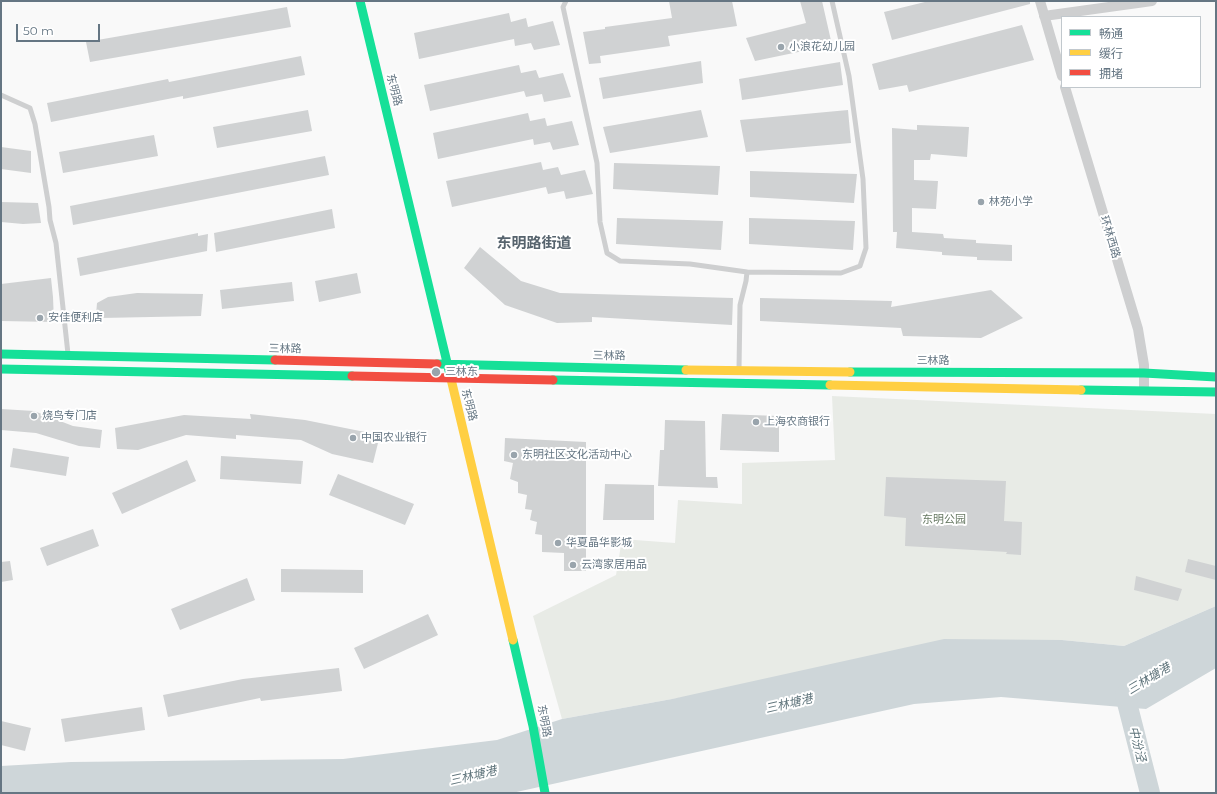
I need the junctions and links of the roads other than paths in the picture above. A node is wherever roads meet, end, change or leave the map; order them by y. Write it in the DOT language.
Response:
graph roads {
  1 [pos="360,1"];
  2 [pos="566,1"];
  3 [pos="832,1"];
  4 [pos="1040,1"];
  5 [pos="1152,1"];
  6 [pos="1044,16"];
  7 [pos="1061,73"];
  8 [pos="1065,88"];
  9 [pos="1,95"];
  10 [pos="747,272"];
  11 [pos="1,354"];
  12 [pos="69,356"];
  13 [pos="447,365"];
  14 [pos="1,369"];
  15 [pos="739,371"];
  16 [pos="1144,373"];
  17 [pos="1216,377"];
  18 [pos="451,379"];
  19 [pos="1144,390"];
  20 [pos="1216,392"];
  21 [pos="545,793"];
  1 -- 13 [label="main road, 东明路"];
  2 -- 10 [label="lane"];
  3 -- 10 [label="lane"];
  4 -- 6 [label="street"];
  5 -- 6 [label="street"];
  6 -- 7 [label="street"];
  8 -- 16 [label="street, 环林西路"];
  9 -- 12 [label="lane"];
  10 -- 15 [label="lane"];
  11 -- 12 [label="main road, 三林路"];
  12 -- 13 [label="main road, 三林路"];
  13 -- 15 [label="main road, 三林路"];
  13 -- 18 [label="main road, 东明路"];
  14 -- 18 [label="main road"];
  15 -- 16 [label="main road, 三林路"];
  16 -- 17 [label="main road, 三林路"];
  16 -- 19 [label="street, 环林西路"];
  18 -- 19 [label="main road"];
  18 -- 21 [label="main road, 东明路"];
  19 -- 20 [label="main road"];
}
